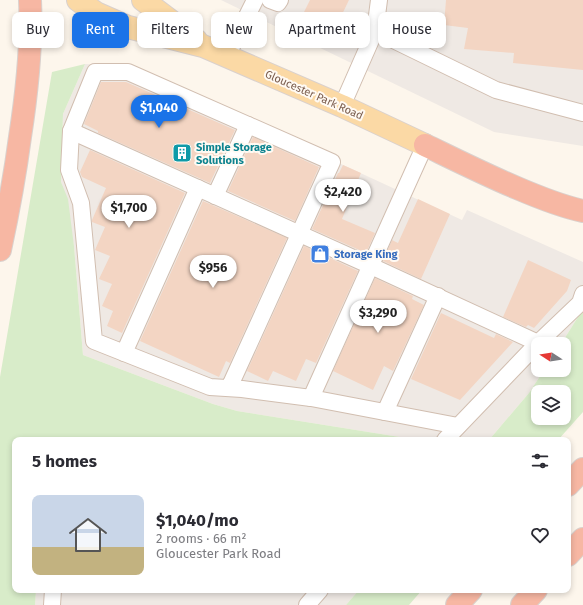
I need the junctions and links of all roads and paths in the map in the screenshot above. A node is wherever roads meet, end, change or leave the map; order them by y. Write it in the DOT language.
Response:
graph roads {
  1 [pos="30,0"];
  2 [pos="78,0"];
  3 [pos="143,0"];
  4 [pos="254,0"];
  5 [pos="270,0"];
  6 [pos="280,0"];
  7 [pos="379,0"];
  8 [pos="159,12"];
  9 [pos="137,29"];
  10 [pos="375,31"];
  11 [pos="203,46"];
  12 [pos="227,56"];
  13 [pos="342,106"];
  14 [pos="583,113"];
  15 [pos="248,125"];
  16 [pos="71,131"];
  17 [pos="425,145"];
  18 [pos="198,188"];
  19 [pos="215,196"];
  20 [pos="583,211"];
  21 [pos="299,233"];
  22 [pos="0,250"];
  23 [pos="371,266"];
  24 [pos="583,294"];
  25 [pos="438,296"];
  26 [pos="544,337"];
  27 [pos="531,340"];
  28 [pos="531,350"];
  29 [pos="124,353"];
  30 [pos="229,388"];
  31 [pos="311,398"];
  32 [pos="385,412"];
  33 [pos="458,426"];
  34 [pos="447,437"];
  35 [pos="583,469"];
  36 [pos="571,482"];
  37 [pos="583,539"];
  38 [pos="571,552"];
  39 [pos="53,593"];
  40 [pos="317,593"];
  41 [pos="468,593"];
  42 [pos="533,593"];
  43 [pos="52,605"];
  44 [pos="307,605"];
  45 [pos="457,605"];
  46 [pos="522,605"];
  1 -- 22 [label="highway"];
  2 -- 9 [label="main road, Gloucester Park Road"];
  3 -- 8 [label="main road, Gloucester Park Road"];
  4 -- 12 [label="lane"];
  5 -- 6 [label="lane"];
  7 -- 10 [label="lane"];
  10 -- 13 [label="lane"];
  10 -- 14 [label="lane"];
  11 -- 12 [label="main road, Gloucester Park Road"];
  12 -- 13 [label="main road, Gloucester Park Road"];
  13 -- 17 [label="main road, Gloucester Park Road"];
  15 -- 16 [label="lane"];
  15 -- 19 [label="lane"];
  15 -- 21 [label="lane"];
  16 -- 18 [label="lane"];
  16 -- 29 [label="lane"];
  17 -- 20 [label="highway"];
  17 -- 23 [label="lane"];
  18 -- 19 [label="lane"];
  18 -- 29 [label="lane"];
  19 -- 21 [label="lane"];
  21 -- 23 [label="lane"];
  21 -- 30 [label="lane"];
  23 -- 25 [label="lane"];
  23 -- 31 [label="lane"];
  24 -- 26 [label="lane"];
  25 -- 27 [label="lane"];
  25 -- 32 [label="lane"];
  28 -- 33 [label="lane"];
  29 -- 30 [label="lane"];
  30 -- 31 [label="lane"];
  31 -- 32 [label="lane"];
  32 -- 33 [label="lane"];
  33 -- 34 [label="lane"];
  35 -- 36 [label="highway"];
  37 -- 38 [label="highway"];
  39 -- 43 [label="lane"];
  40 -- 44 [label="lane"];
  41 -- 45 [label="highway"];
  42 -- 46 [label="highway"];
}
